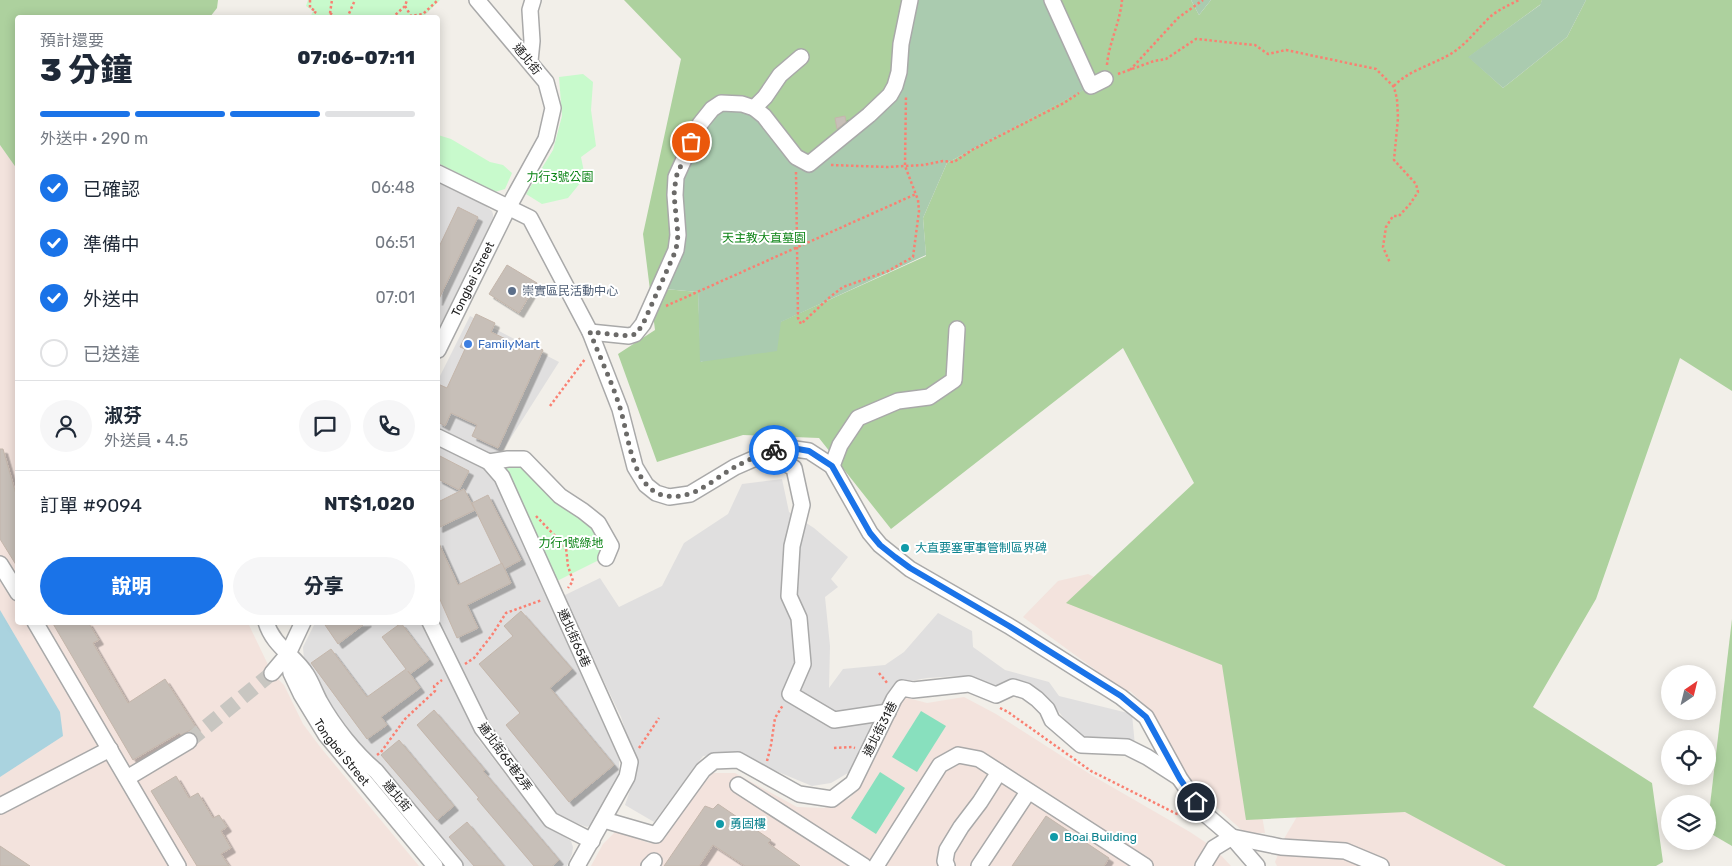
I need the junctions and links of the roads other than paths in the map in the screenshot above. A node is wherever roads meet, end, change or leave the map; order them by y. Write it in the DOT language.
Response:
graph roads {
  1 [pos="477,0"];
  2 [pos="533,0"];
  3 [pos="910,0"];
  4 [pos="1052,0"];
  5 [pos="801,57"];
  6 [pos="530,61"];
  7 [pos="1105,79"];
  8 [pos="754,108"];
  9 [pos="440,174"];
  10 [pos="508,208"];
  11 [pos="957,328"];
  12 [pos="593,339"];
  13 [pos="440,346"];
  14 [pos="440,438"];
  15 [pos="757,457"];
  16 [pos="489,462"];
  17 [pos="832,466"];
  18 [pos="606,558"];
  19 [pos="0,564"];
  20 [pos="15,588"];
  21 [pos="37,625"];
  22 [pos="267,625"];
  23 [pos="302,625"];
  24 [pos="431,625"];
  25 [pos="288,654"];
  26 [pos="272,673"];
  27 [pos="888,712"];
  28 [pos="189,741"];
  29 [pos="110,750"];
  30 [pos="1000,772"];
  31 [pos="127,778"];
  32 [pos="1180,779"];
  33 [pos="738,785"];
  34 [pos="1028,792"];
  35 [pos="0,806"];
  36 [pos="604,820"];
  37 [pos="1232,837"];
  38 [pos="592,841"];
  39 [pos="178,866"];
  40 [pos="436,866"];
  41 [pos="455,866"];
  42 [pos="577,866"];
  43 [pos="864,866"];
  44 [pos="876,866"];
  45 [pos="947,866"];
  46 [pos="979,866"];
  47 [pos="1145,866"];
  48 [pos="1203,866"];
  49 [pos="1257,866"];
  50 [pos="1381,866"];
  1 -- 6 [label="street, 通北街"];
  2 -- 6 [label="street"];
  3 -- 8 [label="street"];
  4 -- 7 [label="street"];
  5 -- 8 [label="street"];
  6 -- 10 [label="street, 通北街"];
  8 -- 12 [label="street"];
  9 -- 10 [label="street"];
  10 -- 12 [label="street"];
  10 -- 13 [label="street, Tongbei Street"];
  11 -- 17 [label="street"];
  12 -- 15 [label="street"];
  14 -- 16 [label="street, 通北街65巷"];
  15 -- 17 [label="street"];
  15 -- 27 [label="street"];
  16 -- 18 [label="street"];
  16 -- 36 [label="street, 通北街65巷"];
  17 -- 32 [label="street"];
  19 -- 20 [label="street"];
  21 -- 29 [label="street"];
  22 -- 25 [label="street, 通北街"];
  23 -- 25 [label="street"];
  24 -- 38 [label="street, 通北街65巷2弄"];
  25 -- 26 [label="street"];
  25 -- 40 [label="street, Tongbei Street"];
  25 -- 41 [label="street, 通北街"];
  27 -- 32 [label="street, 通北街31巷"];
  27 -- 36 [label="street, 通北街31巷"];
  28 -- 31 [label="street"];
  29 -- 31 [label="street"];
  29 -- 35 [label="street"];
  30 -- 34 [label="street"];
  30 -- 44 [label="street"];
  30 -- 45 [label="street"];
  31 -- 39 [label="street"];
  32 -- 37 [label="street"];
  33 -- 43 [label="street"];
  34 -- 46 [label="street"];
  34 -- 47 [label="street"];
  36 -- 38 [label="street"];
  37 -- 48 [label="street"];
  37 -- 49 [label="street"];
  37 -- 50 [label="street"];
  38 -- 42 [label="street"];
}
